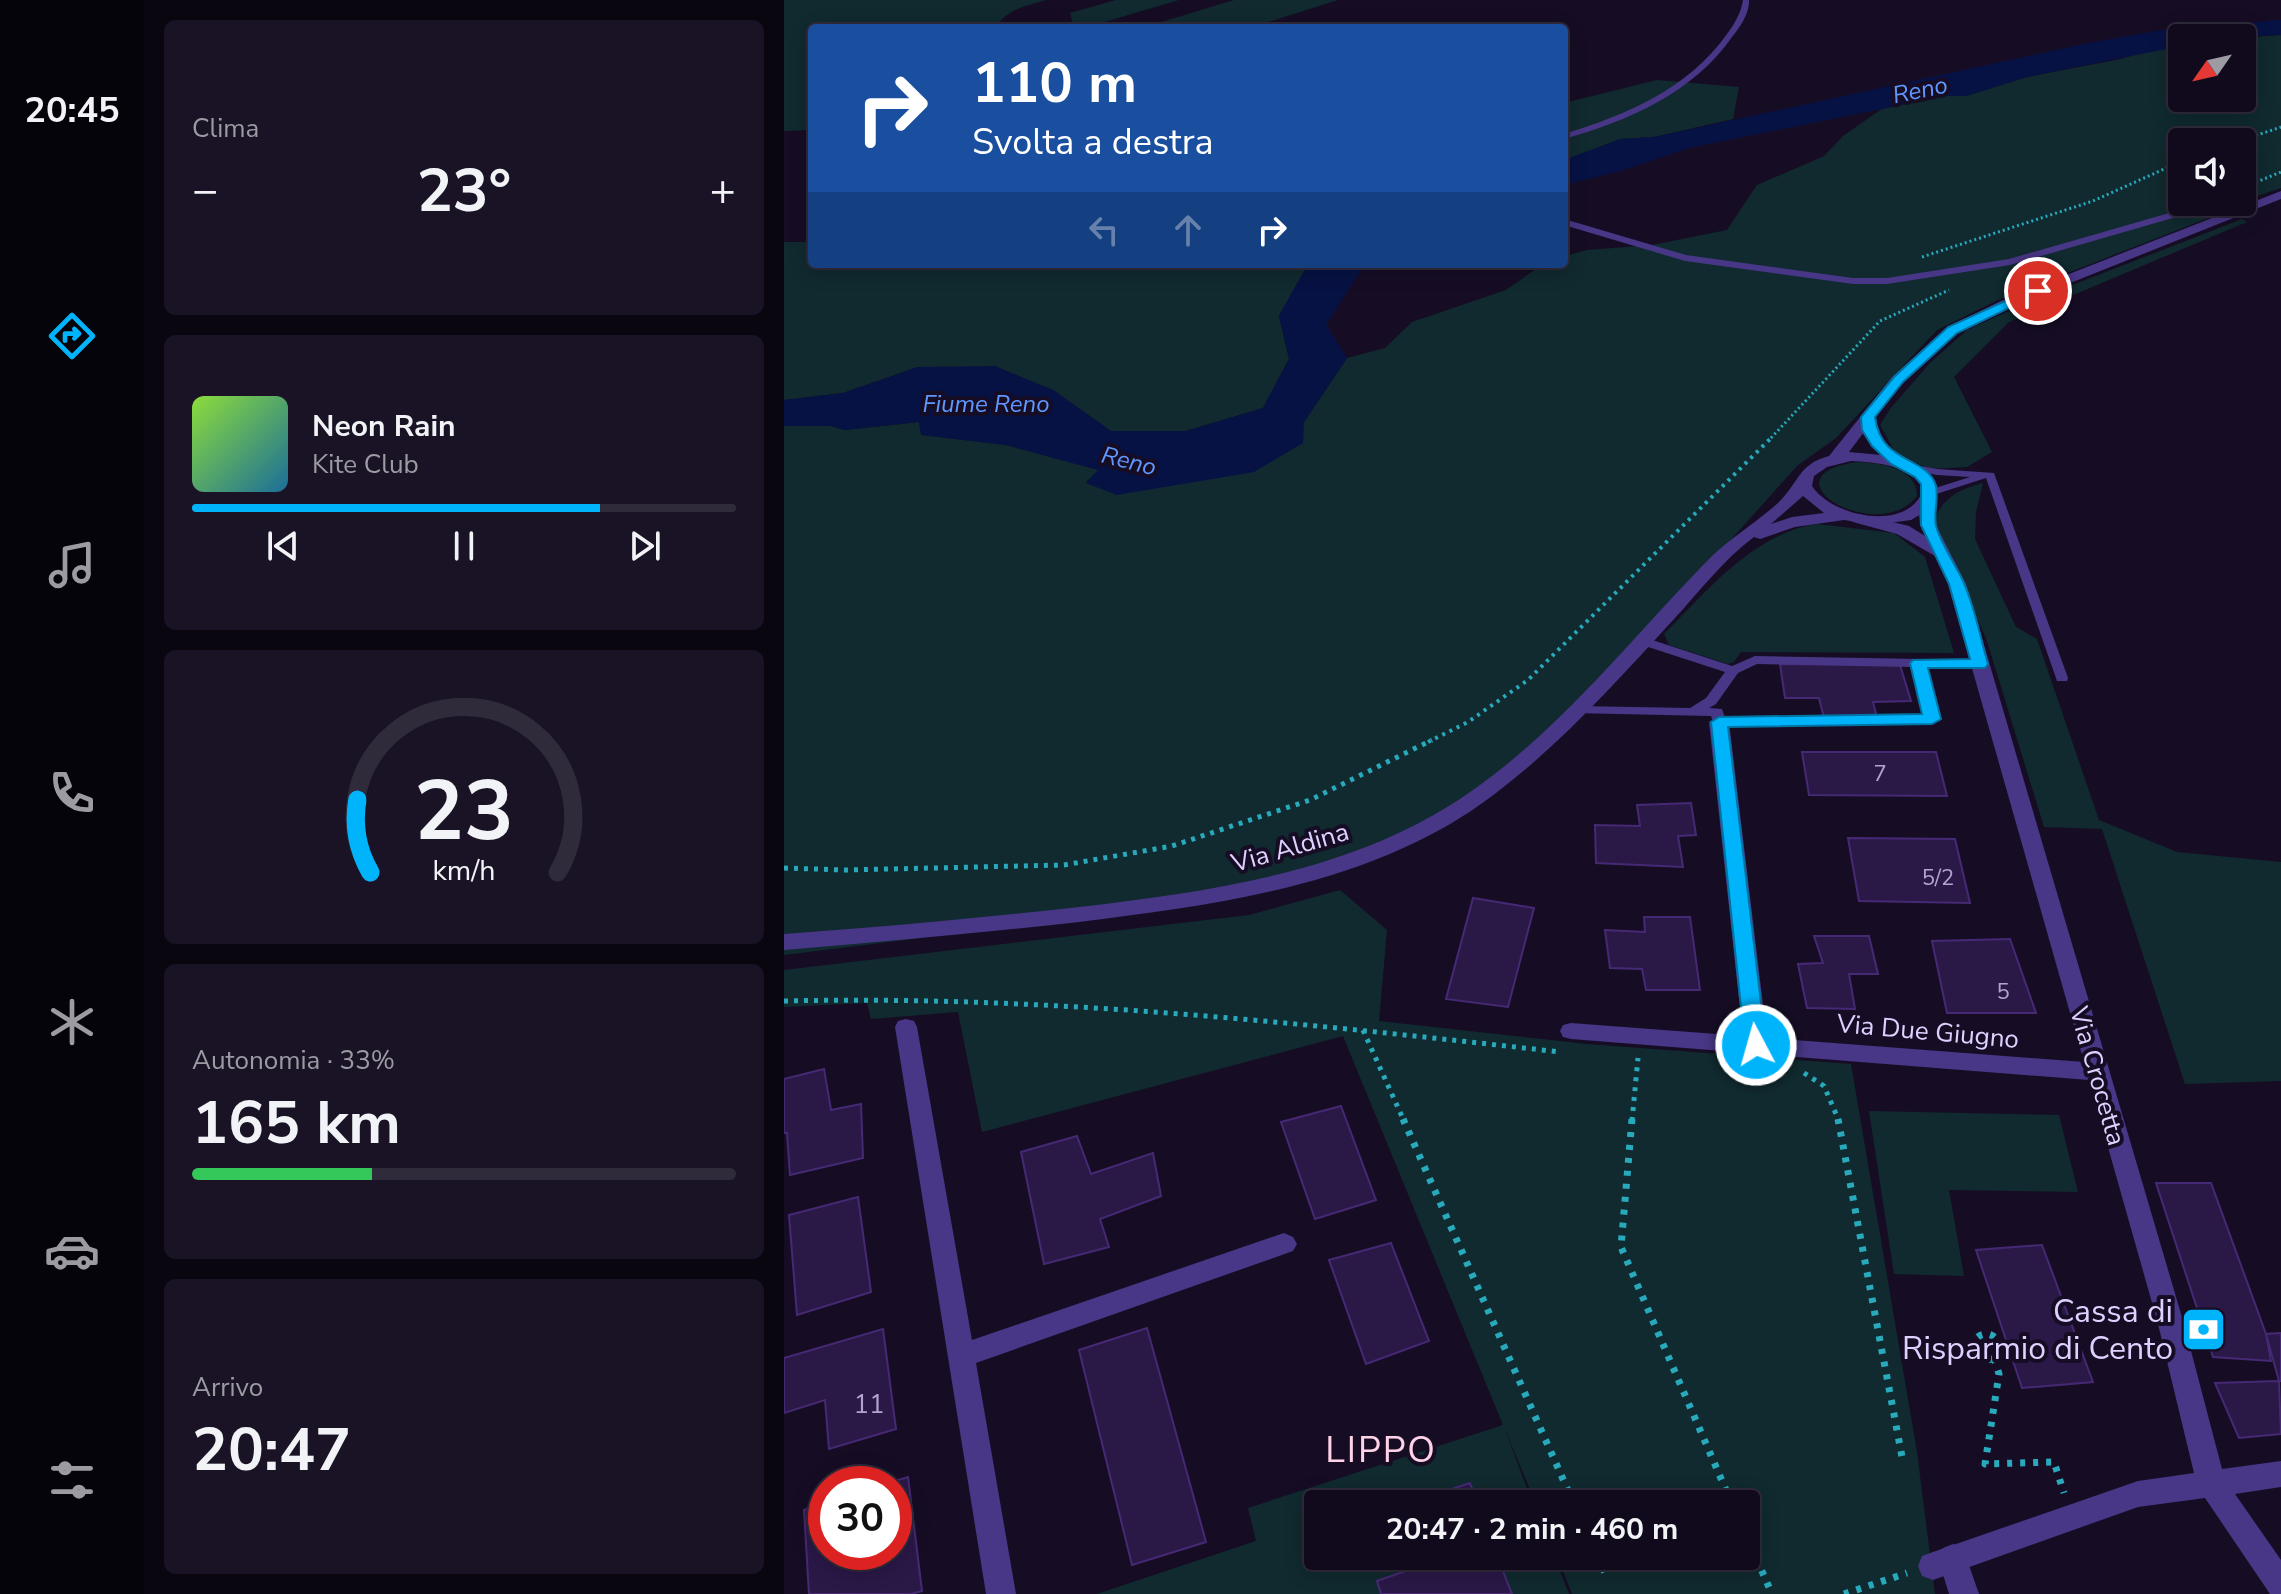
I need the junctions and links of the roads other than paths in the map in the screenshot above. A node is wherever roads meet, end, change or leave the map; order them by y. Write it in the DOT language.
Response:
graph roads {
  1 [pos="1746,0"];
  2 [pos="1568,136"];
  3 [pos="2281,195"];
  4 [pos="2256,205"];
  5 [pos="2169,216"];
  6 [pos="2228,216"];
  7 [pos="1568,223"];
  8 [pos="1868,417"];
  9 [pos="1836,458"];
  10 [pos="1902,464"];
  11 [pos="1990,475"];
  12 [pos="1804,481"];
  13 [pos="1928,498"];
  14 [pos="1850,518"];
  15 [pos="1941,553"];
  16 [pos="1708,571"];
  17 [pos="1643,641"];
  18 [pos="1918,663"];
  19 [pos="1980,664"];
  20 [pos="1733,670"];
  21 [pos="2062,678"];
  22 [pos="1577,710"];
  23 [pos="1691,712"];
  24 [pos="1719,722"];
  25 [pos="784,942"];
  26 [pos="906,1027"];
  27 [pos="1579,1031"];
  28 [pos="1756,1045"];
  29 [pos="2096,1072"];
  30 [pos="1284,1244"];
  31 [pos="961,1356"];
  32 [pos="2281,1474"];
  33 [pos="2211,1483"];
  34 [pos="2281,1585"];
  35 [pos="1001,1594"];
  36 [pos="1964,1594"];
  1 -- 2 [label="lane"];
  3 -- 4 [label="street, Via Aldina"];
  5 -- 7 [label="lane"];
  6 -- 8 [label="street, Via Aldina"];
  8 -- 9 [label="street, Via Aldina"];
  8 -- 10 [label="street"];
  9 -- 10 [label="street"];
  9 -- 12 [label="street, Via Aldina"];
  10 -- 11 [label="lane"];
  10 -- 13 [label="street"];
  11 -- 13 [label="lane"];
  11 -- 21 [label="lane"];
  12 -- 14 [label="street"];
  12 -- 16 [label="street, Via Aldina"];
  13 -- 14 [label="street, Via Aldina"];
  13 -- 15 [label="street, Via Crocetta"];
  14 -- 15 [label="street"];
  14 -- 16 [label="street, Via Aldina"];
  15 -- 19 [label="street, Via Crocetta"];
  16 -- 17 [label="street, Via Aldina"];
  17 -- 20 [label="lane"];
  17 -- 22 [label="street, Via Aldina"];
  18 -- 19 [label="lane"];
  18 -- 20 [label="lane"];
  18 -- 24 [label="lane"];
  19 -- 29 [label="street, Via Crocetta"];
  20 -- 23 [label="lane"];
  22 -- 23 [label="lane"];
  22 -- 25 [label="street, Via Aldina"];
  23 -- 24 [label="lane"];
  24 -- 28 [label="street"];
  26 -- 31 [label="street"];
  27 -- 28 [label="street, Via Due Giugno"];
  28 -- 29 [label="street, Via Due Giugno"];
  29 -- 33 [label="street, Via Crocetta"];
  30 -- 31 [label="street"];
  31 -- 35 [label="street"];
  32 -- 33 [label="street"];
  33 -- 34 [label="street, Via Crocetta"];
  33 -- 36 [label="street"];
}
